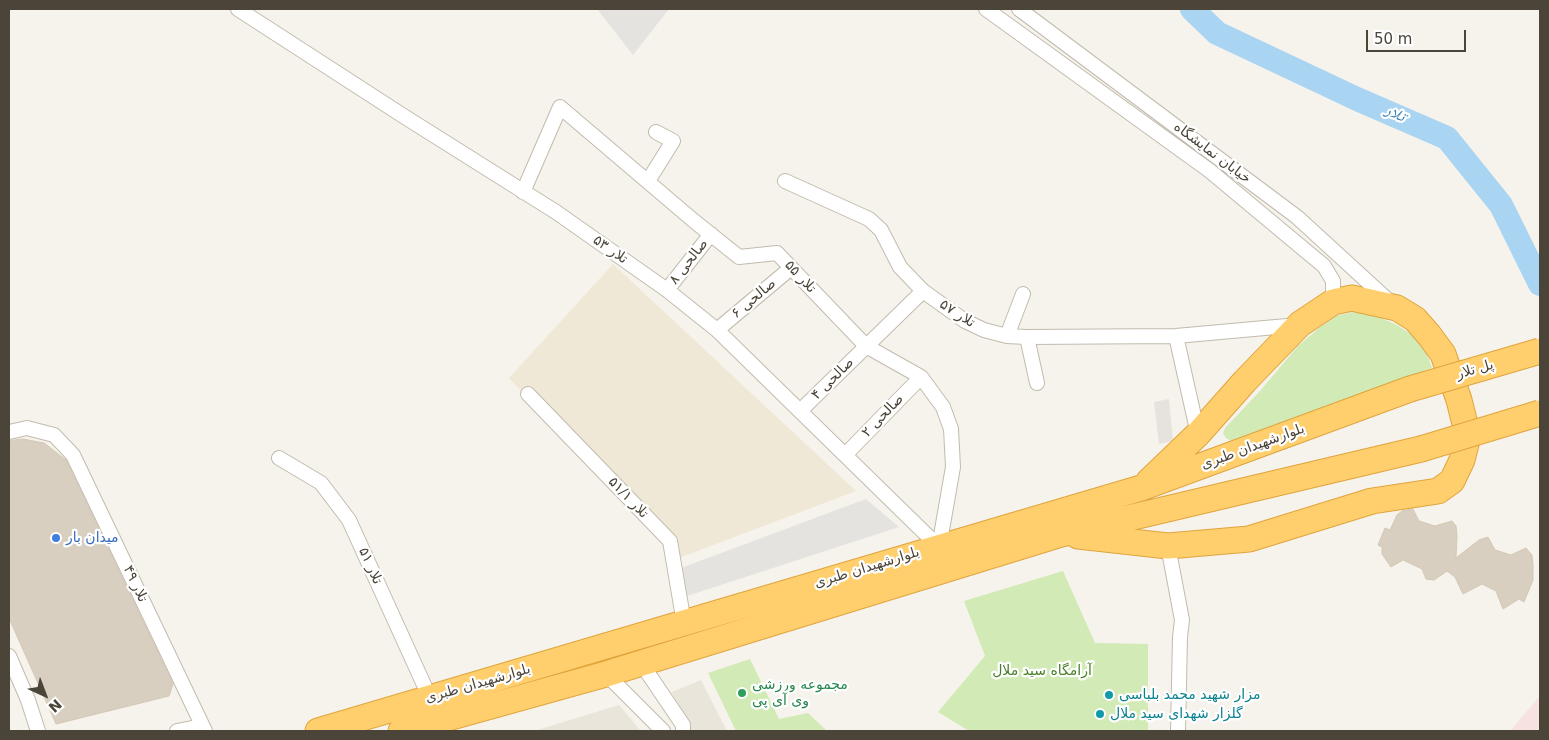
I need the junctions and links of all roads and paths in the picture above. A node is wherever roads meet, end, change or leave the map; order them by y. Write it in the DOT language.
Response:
graph roads {
  1 [pos="238,9"];
  2 [pos="986,9"];
  3 [pos="1019,9"];
  4 [pos="656,132"];
  5 [pos="785,180"];
  6 [pos="648,181"];
  7 [pos="523,192"];
  8 [pos="711,234"];
  9 [pos="791,268"];
  10 [pos="667,290"];
  11 [pos="923,291"];
  12 [pos="1023,294"];
  13 [pos="1333,302"];
  14 [pos="1397,308"];
  15 [pos="1300,324"];
  16 [pos="717,330"];
  17 [pos="1007,336"];
  18 [pos="1176,336"];
  19 [pos="1027,337"];
  20 [pos="866,346"];
  21 [pos="1540,351"];
  22 [pos="921,377"];
  23 [pos="1037,383"];
  24 [pos="1410,389"];
  25 [pos="528,394"];
  26 [pos="800,411"];
  27 [pos="1540,413"];
  28 [pos="9,432"];
  29 [pos="1198,434"];
  30 [pos="845,455"];
  31 [pos="279,458"];
  32 [pos="1141,488"];
  33 [pos="1061,534"];
  34 [pos="1168,546"];
  35 [pos="939,547"];
  36 [pos="684,623"];
  37 [pos="9,656"];
  38 [pos="641,664"];
  39 [pos="606,674"];
  40 [pos="430,698"];
  41 [pos="204,729"];
  42 [pos="38,731"];
  43 [pos="177,731"];
  44 [pos="318,731"];
  45 [pos="401,731"];
  46 [pos="663,731"];
  47 [pos="684,731"];
  48 [pos="1178,731"];
  1 -- 7 [label="street, تلار ۵۳"];
  2 -- 13 [label="street, خیابان نمایشگاه"];
  3 -- 14 [label="street, خیابان نمایشگاه"];
  4 -- 6 [label="street"];
  5 -- 11 [label="street, تلار ۵۷"];
  6 -- 7 [label="street, تلار ۵۵"];
  6 -- 8 [label="street, تلار ۵۵"];
  7 -- 10 [label="street, تلار ۵۳"];
  8 -- 9 [label="street, تلار ۵۵"];
  8 -- 10 [label="street, صالحی ۸"];
  9 -- 16 [label="street, صالحی ۶"];
  9 -- 20 [label="street, تلار ۵۵"];
  10 -- 16 [label="street, تلار ۵۳"];
  11 -- 17 [label="street, تلار ۵۷"];
  11 -- 20 [label="street, صالحی ۴"];
  12 -- 17 [label="street"];
  13 -- 14 [label="highway"];
  13 -- 15 [label="highway"];
  14 -- 34 [label="highway"];
  15 -- 18 [label="street, تلار ۵۷"];
  15 -- 29 [label="highway"];
  16 -- 26 [label="street, تلار ۵۳"];
  17 -- 19 [label="street, تلار ۵۷"];
  18 -- 19 [label="street, تلار ۵۷"];
  18 -- 29 [label="street"];
  19 -- 23 [label="street"];
  20 -- 22 [label="street, تلار ۵۵"];
  20 -- 26 [label="street, صالحی ۴"];
  21 -- 24 [label="highway, پل تلار, bridge"];
  22 -- 30 [label="street, صالحی ۲"];
  22 -- 35 [label="street, تلار ۵۵"];
  24 -- 32 [label="highway, بلوارشهیدان طبری"];
  25 -- 36 [label="street, تلار ۵۱/۱"];
  26 -- 30 [label="street, تلار ۵۳"];
  27 -- 33 [label="highway, بلوارشهیدان طبری, bridge"];
  28 -- 41 [label="street, تلار ۴۹"];
  29 -- 32 [label="highway"];
  30 -- 35 [label="street, تلار ۵۳"];
  31 -- 40 [label="street, تلار ۵۱"];
  32 -- 35 [label="highway, بلوارشهیدان طبری"];
  33 -- 34 [label="highway"];
  33 -- 38 [label="highway, بلوارشهیدان طبری"];
  34 -- 48 [label="street"];
  35 -- 36 [label="highway, بلوارشهیدان طبری"];
  36 -- 40 [label="highway, بلوارشهیدان طبری"];
  37 -- 42 [label="street"];
  38 -- 39 [label="highway, بلوارشهیدان طبری"];
  38 -- 47 [label="street"];
  39 -- 45 [label="highway, بلوارشهیدان طبری"];
  39 -- 46 [label="street"];
  40 -- 44 [label="highway, بلوارشهیدان طبری"];
  41 -- 43 [label="street, تلار ۴۹"];
}
